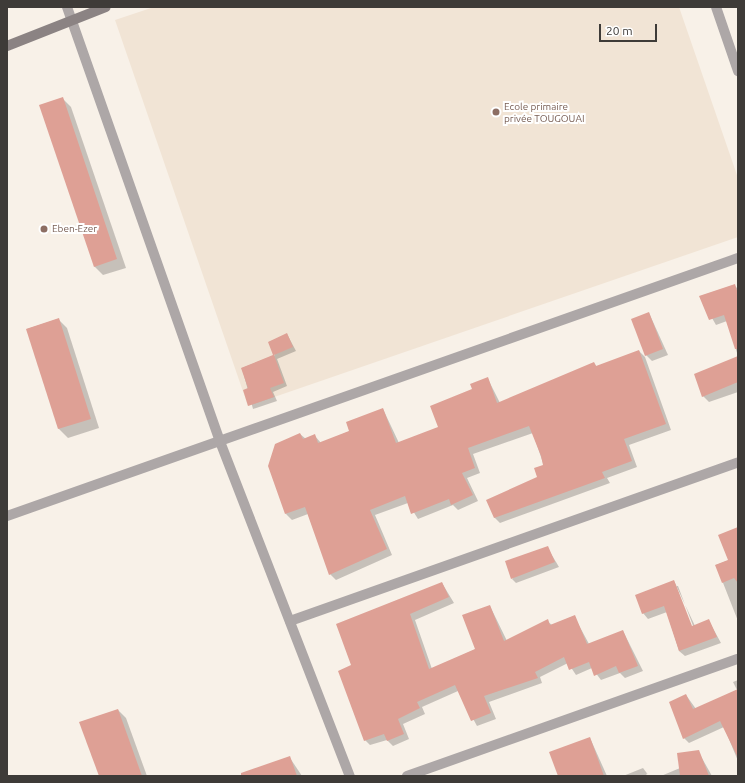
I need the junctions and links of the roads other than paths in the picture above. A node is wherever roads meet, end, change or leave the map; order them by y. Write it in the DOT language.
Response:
graph roads {
  1 [pos="67,7"];
  2 [pos="106,7"];
  3 [pos="716,7"];
  4 [pos="71,19"];
  5 [pos="738,38"];
  6 [pos="728,42"];
  7 [pos="7,46"];
  8 [pos="738,71"];
  9 [pos="738,258"];
  10 [pos="219,439"];
  11 [pos="738,462"];
  12 [pos="7,516"];
  13 [pos="290,621"];
  14 [pos="738,660"];
  15 [pos="350,776"];
  16 [pos="408,776"];
  1 -- 4 [label="street"];
  2 -- 4 [label="street"];
  3 -- 6 [label="street"];
  4 -- 7 [label="street"];
  4 -- 10 [label="street"];
  5 -- 6 [label="street"];
  6 -- 8 [label="street"];
  9 -- 10 [label="street"];
  10 -- 12 [label="street"];
  10 -- 13 [label="street"];
  11 -- 13 [label="street"];
  13 -- 15 [label="street"];
  14 -- 16 [label="street"];
}
